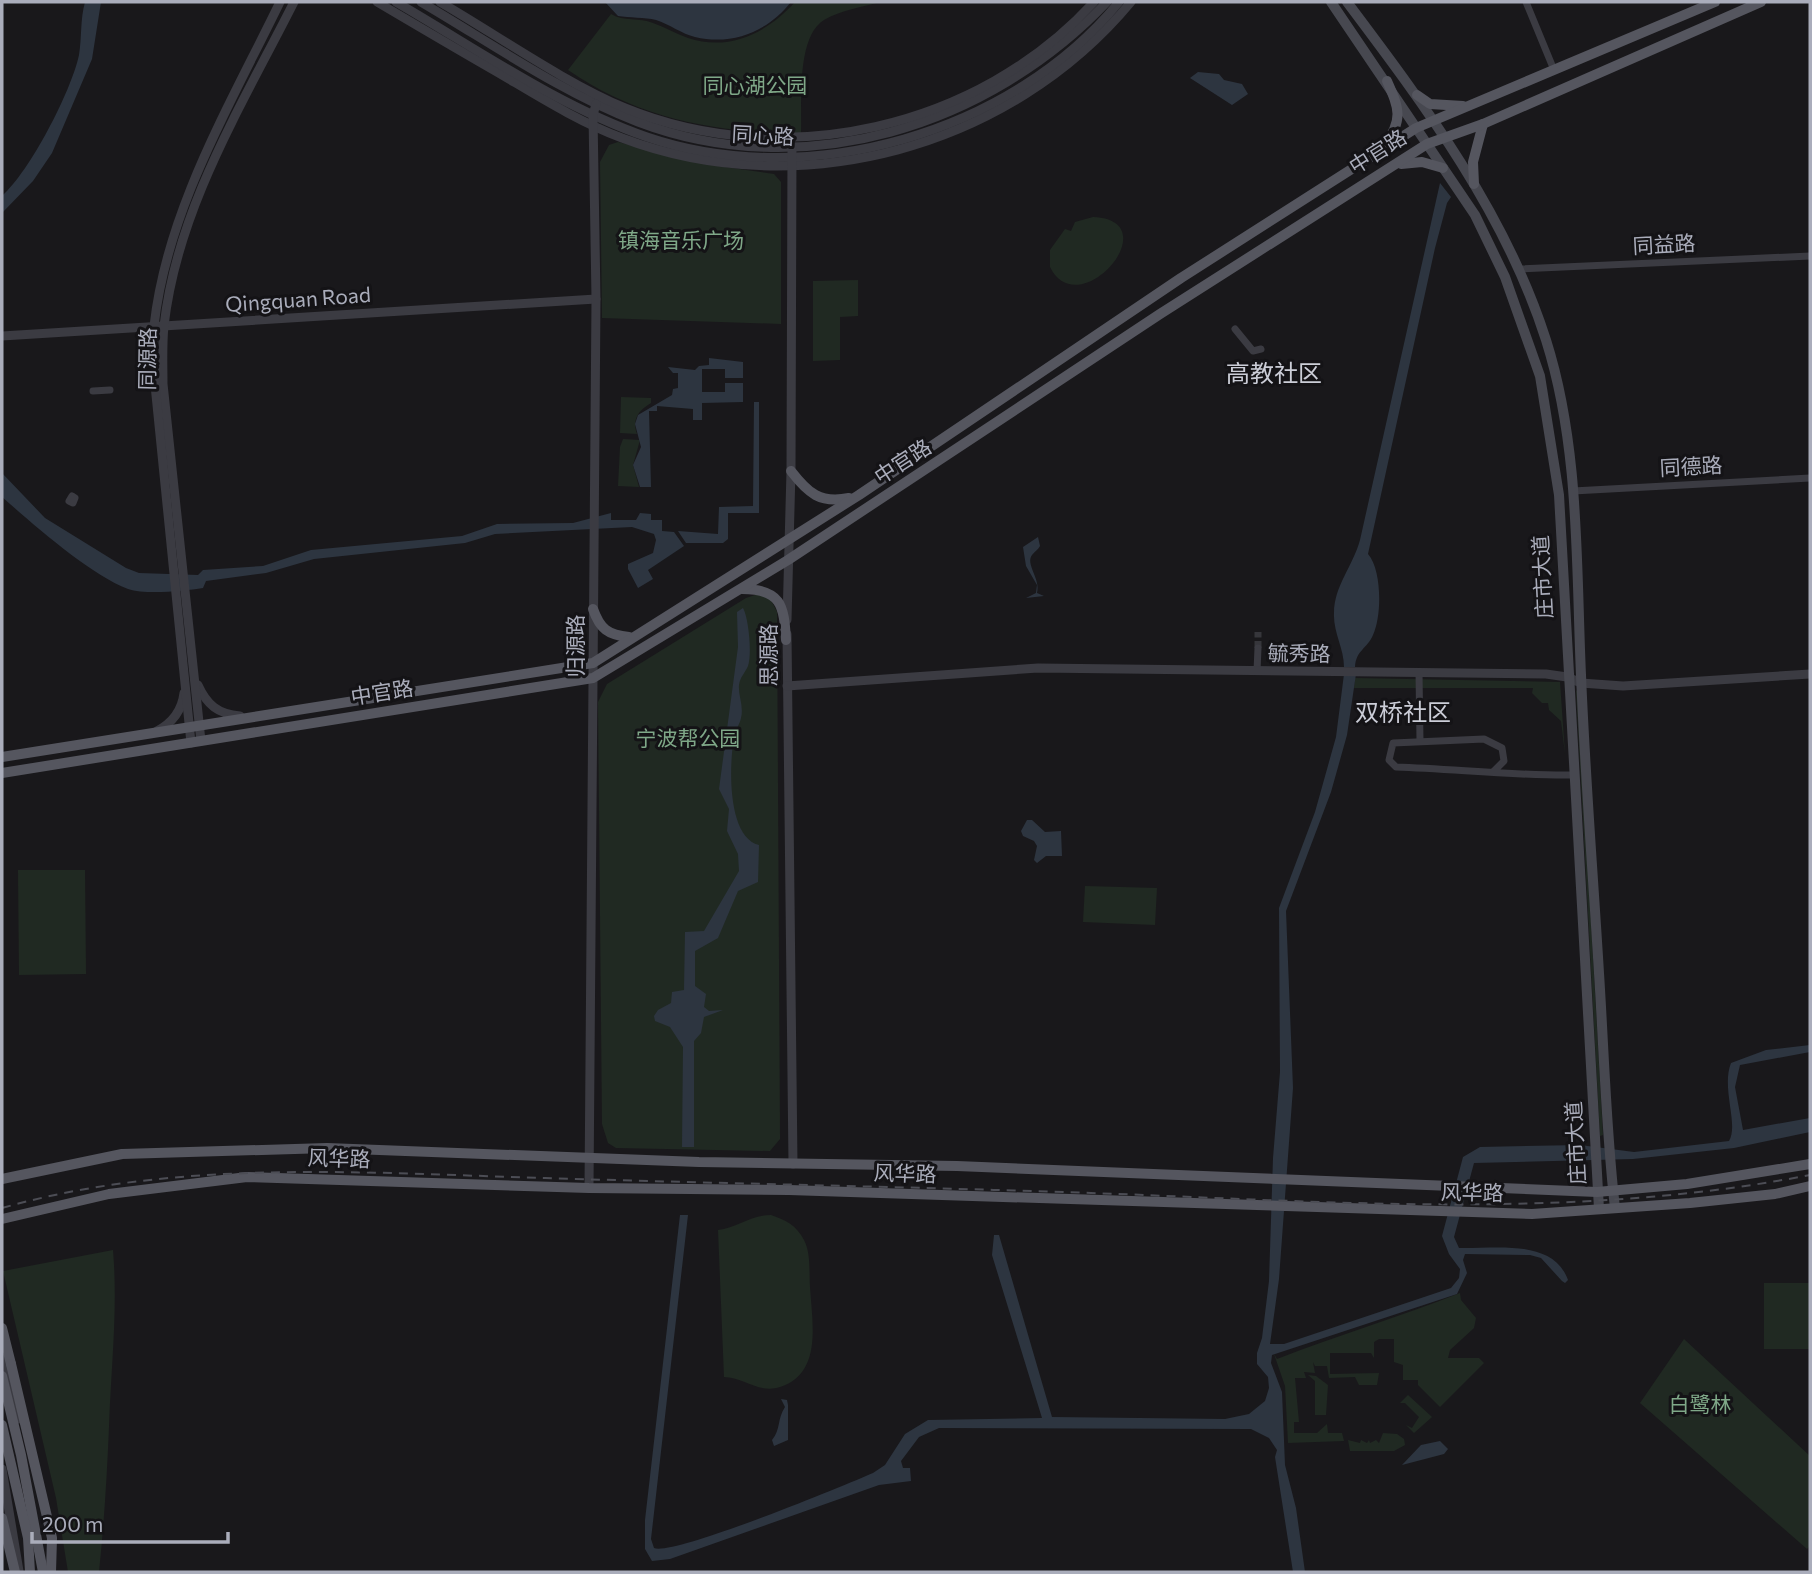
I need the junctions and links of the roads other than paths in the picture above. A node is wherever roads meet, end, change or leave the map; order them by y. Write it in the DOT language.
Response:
graph roads {
  1 [pos="280,2"];
  2 [pos="294,2"];
  3 [pos="377,2"];
  4 [pos="396,2"];
  5 [pos="421,2"];
  6 [pos="440,2"];
  7 [pos="1094,2"];
  8 [pos="1108,2"];
  9 [pos="1119,2"];
  10 [pos="1131,2"];
  11 [pos="1331,2"];
  12 [pos="1348,2"];
  13 [pos="1526,2"];
  14 [pos="1715,2"];
  15 [pos="1762,2"];
  16 [pos="1554,70"];
  17 [pos="1387,81"];
  18 [pos="1417,95"];
  19 [pos="596,104"];
  20 [pos="1469,106"];
  21 [pos="593,115"];
  22 [pos="1436,120"];
  23 [pos="1483,124"];
  24 [pos="593,126"];
  25 [pos="1416,128"];
  26 [pos="1448,139"];
  27 [pos="1427,144"];
  28 [pos="792,151"];
  29 [pos="1380,151"];
  30 [pos="1395,165"];
  31 [pos="792,167"];
  32 [pos="1443,168"];
  33 [pos="1474,184"];
  34 [pos="1810,256"];
  35 [pos="1519,269"];
  36 [pos="596,299"];
  37 [pos="159,326"];
  38 [pos="1235,329"];
  39 [pos="2,336"];
  40 [pos="1261,349"];
  41 [pos="110,390"];
  42 [pos="93,391"];
  43 [pos="791,471"];
  44 [pos="1810,478"];
  45 [pos="1573,491"];
  46 [pos="859,495"];
  47 [pos="789,538"];
  48 [pos="788,560"];
  49 [pos="739,589"];
  50 [pos="593,609"];
  51 [pos="629,637"];
  52 [pos="786,640"];
  53 [pos="1258,648"];
  54 [pos="593,663"];
  55 [pos="1258,671"];
  56 [pos="1419,673"];
  57 [pos="1810,674"];
  58 [pos="190,676"];
  59 [pos="1567,677"];
  60 [pos="593,678"];
  61 [pos="1581,683"];
  62 [pos="787,686"];
  63 [pos="252,717"];
  64 [pos="195,727"];
  65 [pos="155,733"];
  66 [pos="1420,741"];
  67 [pos="196,742"];
  68 [pos="2,757"];
  69 [pos="1494,771"];
  70 [pos="2,773"];
  71 [pos="1574,775"];
  72 [pos="590,1158"];
  73 [pos="793,1164"];
  74 [pos="1810,1164"];
  75 [pos="2,1180"];
  76 [pos="1597,1186"];
  77 [pos="1810,1186"];
  78 [pos="589,1188"];
  79 [pos="1613,1191"];
  80 [pos="1615,1208"];
  81 [pos="1599,1209"];
  82 [pos="2,1219"];
  83 [pos="2,1328"];
  84 [pos="2,1345"];
  85 [pos="2,1376"];
  86 [pos="2,1425"];
  87 [pos="2,1469"];
  88 [pos="2,1518"];
  89 [pos="17,1572"];
  90 [pos="30,1572"];
  91 [pos="47,1572"];
  1 -- 37 [label="street, 同源路"];
  2 -- 37 [label="street, 同源路"];
  3 -- 24 [label="street"];
  4 -- 21 [label="street, 同心路"];
  5 -- 19 [label="street, 同心路"];
  6 -- 7 [label="street"];
  8 -- 28 [label="street, 同心路"];
  9 -- 28 [label="street, 同心路"];
  10 -- 31 [label="street"];
  11 -- 17 [label="main road, 庄市大道"];
  12 -- 18 [label="main road, 庄市大道"];
  13 -- 16 [label="street"];
  14 -- 16 [label="main road, 中官路"];
  15 -- 23 [label="main road, 中官路"];
  16 -- 20 [label="main road, 中官路"];
  17 -- 25 [label="main road, 庄市大道"];
  17 -- 29 [label="main road"];
  18 -- 20 [label="main road"];
  18 -- 22 [label="main road, 庄市大道"];
  19 -- 21 [label="street, 归源路"];
  19 -- 28 [label="street, 同心路"];
  20 -- 22 [label="main road, 中官路"];
  21 -- 24 [label="street, 归源路"];
  21 -- 28 [label="street, 同心路"];
  22 -- 25 [label="main road, 中官路"];
  22 -- 26 [label="main road, 庄市大道"];
  23 -- 26 [label="main road, 中官路"];
  23 -- 33 [label="main road"];
  24 -- 31 [label="street"];
  24 -- 36 [label="street, 归源路"];
  25 -- 27 [label="main road, 庄市大道"];
  25 -- 29 [label="main road, 中官路"];
  26 -- 27 [label="main road, 中官路"];
  26 -- 33 [label="main road, 庄市大道"];
  27 -- 30 [label="main road, 中官路"];
  27 -- 32 [label="main road, 庄市大道"];
  28 -- 31 [label="street, 思源路"];
  29 -- 46 [label="main road, 中官路"];
  30 -- 32 [label="main road"];
  30 -- 48 [label="main road, 中官路"];
  31 -- 43 [label="street, 思源路"];
  32 -- 59 [label="main road, 庄市大道"];
  33 -- 35 [label="main road, 庄市大道"];
  34 -- 35 [label="street, 同益路"];
  35 -- 45 [label="main road, 庄市大道"];
  36 -- 37 [label="street, Qingquan Road"];
  36 -- 50 [label="street, 归源路"];
  37 -- 39 [label="street, Qingquan Road"];
  37 -- 58 [label="street, 同源路"];
  38 -- 40 [label="street"];
  41 -- 42 [label="street"];
  43 -- 46 [label="main road"];
  43 -- 47 [label="street, 思源路"];
  44 -- 45 [label="street, 同德路"];
  45 -- 61 [label="main road, 庄市大道"];
  46 -- 47 [label="main road, 中官路"];
  47 -- 48 [label="street, 思源路"];
  47 -- 51 [label="main road, 中官路"];
  48 -- 49 [label="main road, 中官路"];
  48 -- 52 [label="street, 思源路"];
  49 -- 52 [label="main road"];
  49 -- 60 [label="main road, 中官路"];
  50 -- 51 [label="main road"];
  50 -- 54 [label="street, 归源路"];
  51 -- 54 [label="main road, 中官路"];
  52 -- 62 [label="street, 思源路"];
  53 -- 55 [label="street"];
  54 -- 60 [label="street, 归源路"];
  54 -- 63 [label="main road, 中官路"];
  55 -- 56 [label="street, 毓秀路"];
  55 -- 62 [label="street, 毓秀路"];
  56 -- 59 [label="street, 毓秀路"];
  56 -- 66 [label="street"];
  57 -- 61 [label="street, 毓秀路"];
  58 -- 63 [label="street"];
  58 -- 64 [label="street, 同源路"];
  58 -- 65 [label="street"];
  59 -- 61 [label="street, 毓秀路"];
  59 -- 71 [label="main road, 庄市大道"];
  60 -- 67 [label="main road, 中官路"];
  60 -- 72 [label="street, 归源路"];
  61 -- 79 [label="main road, 庄市大道"];
  62 -- 73 [label="street, 思源路"];
  63 -- 64 [label="main road, 中官路"];
  64 -- 65 [label="main road, 中官路"];
  64 -- 67 [label="street, 同源路"];
  65 -- 68 [label="main road, 中官路"];
  66 -- 69 [label="street"];
  66 -- 69 [label="street"];
  67 -- 70 [label="main road, 中官路"];
  69 -- 71 [label="street"];
  71 -- 76 [label="main road, 庄市大道"];
  72 -- 73 [label="main road, 风华路"];
  72 -- 75 [label="main road, 风华路"];
  72 -- 78 [label="street, 归源路"];
  73 -- 76 [label="main road, 风华路"];
  74 -- 79 [label="main road, 风华路"];
  76 -- 79 [label="main road, 风华路"];
  76 -- 81 [label="main road, 庄市大道"];
  77 -- 80 [label="main road, 风华路"];
  78 -- 81 [label="main road, 风华路"];
  78 -- 82 [label="main road, 风华路"];
  79 -- 80 [label="main road, 庄市大道"];
  80 -- 81 [label="main road, 风华路"];
  83 -- 91 [label="main road, bridge"];
  84 -- 91 [label="street"];
  85 -- 91 [label="main road"];
  86 -- 90 [label="main road"];
  87 -- 89 [label="street"];
  88 -- 89 [label="main road"];
}
